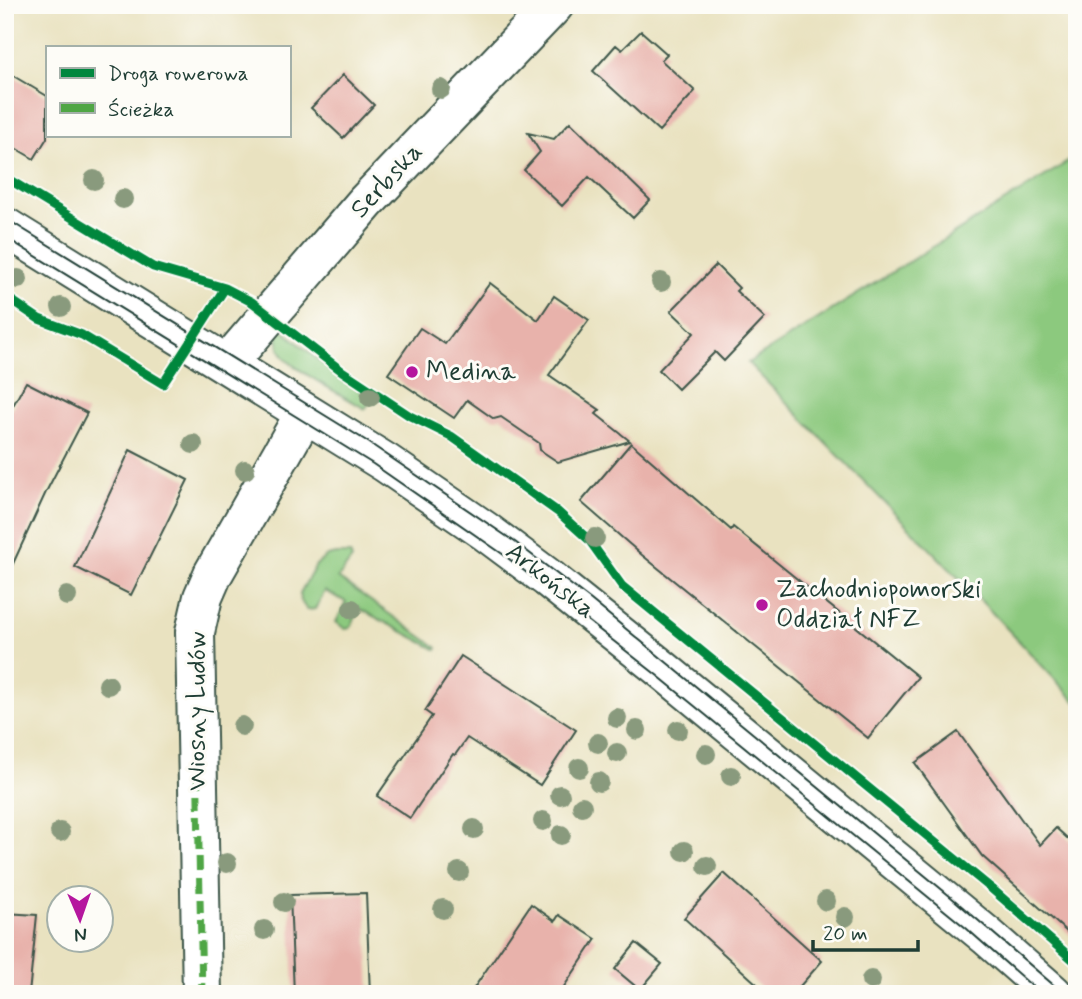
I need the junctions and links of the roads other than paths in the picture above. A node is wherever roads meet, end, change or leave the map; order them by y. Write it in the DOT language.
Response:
graph roads {
  1 [pos="554,5"];
  2 [pos="5,227"];
  3 [pos="227,364"];
  4 [pos="305,413"];
  5 [pos="202,994"];
  6 [pos="1053,994"];
  1 -- 3 [label="street, Serbska"];
  2 -- 3 [label="street, Arkońska"];
  3 -- 4 [label="street, Arkońska"];
  4 -- 5 [label="street, Wiosny Ludów"];
  4 -- 6 [label="street, Arkońska"];
}
